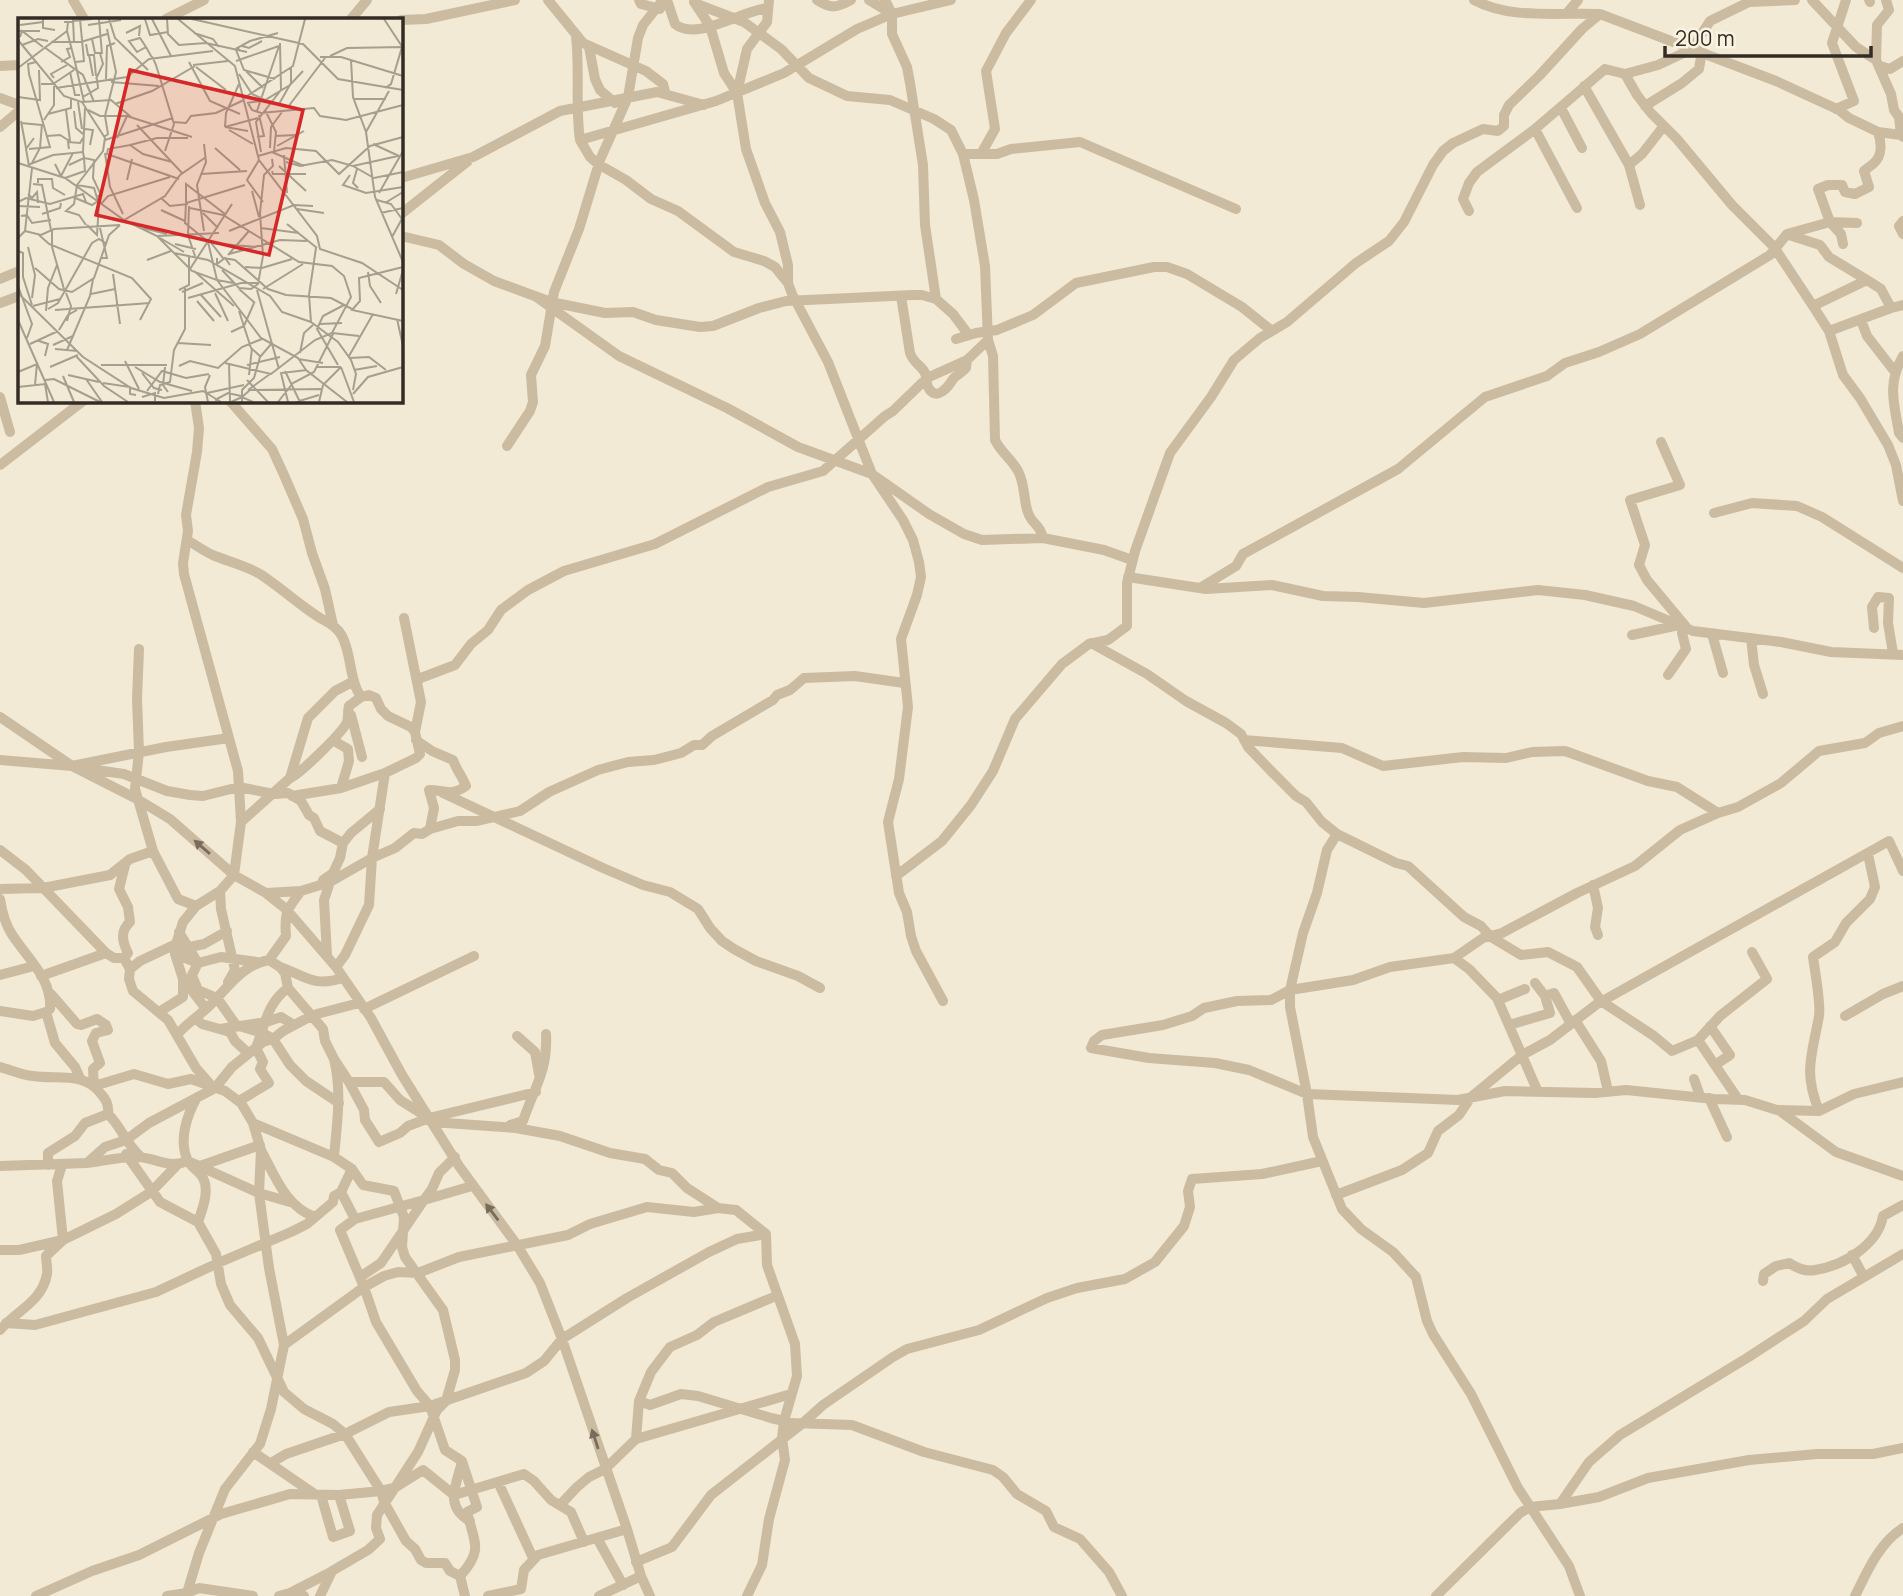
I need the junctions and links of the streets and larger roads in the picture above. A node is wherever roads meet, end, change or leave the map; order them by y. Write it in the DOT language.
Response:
graph roads {
  1 [pos="73,0"];
  2 [pos="204,0"];
  3 [pos="367,0"];
  4 [pos="480,0"];
  5 [pos="515,0"];
  6 [pos="548,0"];
  7 [pos="639,0"];
  8 [pos="818,0"];
  9 [pos="851,0"];
  10 [pos="869,0"];
  11 [pos="885,0"];
  12 [pos="951,0"];
  13 [pos="1031,0"];
  14 [pos="1474,0"];
  15 [pos="1578,0"];
  16 [pos="1795,0"];
  17 [pos="1812,0"];
  18 [pos="1846,0"];
  19 [pos="1886,0"];
  20 [pos="662,2"];
  21 [pos="695,2"];
  22 [pos="769,4"];
  23 [pos="1732,5"];
  24 [pos="459,11"];
  25 [pos="1568,12"];
  26 [pos="892,15"];
  27 [pos="1600,15"];
  28 [pos="83,18"];
  29 [pos="168,18"];
  30 [pos="352,18"];
  31 [pos="734,18"];
  32 [pos="402,20"];
  33 [pos="710,26"];
  34 [pos="1838,27"];
  35 [pos="760,31"];
  36 [pos="576,36"];
  37 [pos="589,47"];
  38 [pos="1697,50"];
  39 [pos="1903,61"];
  40 [pos="18,65"];
  41 [pos="1882,65"];
  42 [pos="0,66"];
  43 [pos="634,66"];
  44 [pos="797,66"];
  45 [pos="1903,71"];
  46 [pos="1625,74"];
  47 [pos="1584,86"];
  48 [pos="665,92"];
  49 [pos="737,93"];
  50 [pos="628,97"];
  51 [pos="0,98"];
  52 [pos="614,102"];
  53 [pos="18,105"];
  54 [pos="704,105"];
  55 [pos="1645,106"];
  56 [pos="580,108"];
  57 [pos="1561,108"];
  58 [pos="1836,109"];
  59 [pos="915,110"];
  60 [pos="18,112"];
  61 [pos="0,127"];
  62 [pos="615,127"];
  63 [pos="1663,127"];
  64 [pos="1535,129"];
  65 [pos="1878,132"];
  66 [pos="1902,136"];
  67 [pos="580,140"];
  68 [pos="1582,148"];
  69 [pos="963,154"];
  70 [pos="981,154"];
  71 [pos="473,157"];
  72 [pos="598,164"];
  73 [pos="1629,165"];
  74 [pos="402,178"];
  75 [pos="1640,205"];
  76 [pos="1577,208"];
  77 [pos="1236,209"];
  78 [pos="1469,211"];
  79 [pos="402,213"];
  80 [pos="1903,221"];
  81 [pos="1830,222"];
  82 [pos="1857,223"];
  83 [pos="1787,234"];
  84 [pos="1903,234"];
  85 [pos="402,236"];
  86 [pos="1843,244"];
  87 [pos="1774,247"];
  88 [pos="18,271"];
  89 [pos="0,279"];
  90 [pos="1867,280"];
  91 [pos="788,283"];
  92 [pos="18,296"];
  93 [pos="901,296"];
  94 [pos="936,299"];
  95 [pos="796,301"];
  96 [pos="0,303"];
  97 [pos="1903,304"];
  98 [pos="551,305"];
  99 [pos="1813,306"];
  100 [pos="1891,308"];
  101 [pos="1861,320"];
  102 [pos="1272,331"];
  103 [pos="1829,331"];
  104 [pos="968,334"];
  105 [pos="988,336"];
  106 [pos="956,339"];
  107 [pos="1903,356"];
  108 [pos="967,360"];
  109 [pos="1895,372"];
  110 [pos="927,378"];
  111 [pos="0,397"];
  112 [pos="82,402"];
  113 [pos="195,402"];
  114 [pos="231,402"];
  115 [pos="1900,421"];
  116 [pos="1879,429"];
  117 [pos="10,432"];
  118 [pos="1903,438"];
  119 [pos="859,440"];
  120 [pos="1661,442"];
  121 [pos="506,446"];
  122 [pos="835,460"];
  123 [pos="0,465"];
  124 [pos="872,474"];
  125 [pos="1902,493"];
  126 [pos="1714,513"];
  127 [pos="1043,538"];
  128 [pos="187,540"];
  129 [pos="1132,560"];
  130 [pos="1903,568"];
  131 [pos="1128,577"];
  132 [pos="1200,588"];
  133 [pos="404,618"];
  134 [pos="333,625"];
  135 [pos="1683,627"];
  136 [pos="1874,628"];
  137 [pos="1712,634"];
  138 [pos="1632,635"];
  139 [pos="1751,638"];
  140 [pos="1091,643"];
  141 [pos="139,649"];
  142 [pos="1898,654"];
  143 [pos="1723,673"];
  144 [pos="1668,675"];
  145 [pos="418,679"];
  146 [pos="354,681"];
  147 [pos="904,682"];
  148 [pos="1763,694"];
  149 [pos="360,697"];
  150 [pos="349,706"];
  151 [pos="0,717"];
  152 [pos="1903,726"];
  153 [pos="415,736"];
  154 [pos="229,738"];
  155 [pos="1244,740"];
  156 [pos="334,741"];
  157 [pos="348,749"];
  158 [pos="139,752"];
  159 [pos="362,757"];
  160 [pos="0,760"];
  161 [pos="72,766"];
  162 [pos="385,773"];
  163 [pos="290,778"];
  164 [pos="370,778"];
  165 [pos="135,779"];
  166 [pos="239,787"];
  167 [pos="341,788"];
  168 [pos="443,793"];
  169 [pos="274,794"];
  170 [pos="292,796"];
  171 [pos="137,799"];
  172 [pos="380,809"];
  173 [pos="1718,813"];
  174 [pos="491,817"];
  175 [pos="241,822"];
  176 [pos="430,829"];
  177 [pos="1337,834"];
  178 [pos="343,843"];
  179 [pos="0,850"];
  180 [pos="153,851"];
  181 [pos="1868,855"];
  182 [pos="372,858"];
  183 [pos="125,865"];
  184 [pos="1902,867"];
  185 [pos="234,875"];
  186 [pos="896,876"];
  187 [pos="325,883"];
  188 [pos="1593,885"];
  189 [pos="43,888"];
  190 [pos="0,889"];
  191 [pos="220,891"];
  192 [pos="301,891"];
  193 [pos="266,893"];
  194 [pos="0,899"];
  195 [pos="196,906"];
  196 [pos="286,909"];
  197 [pos="227,932"];
  198 [pos="1598,935"];
  199 [pos="1491,937"];
  200 [pos="176,945"];
  201 [pos="189,948"];
  202 [pos="106,953"];
  203 [pos="1752,953"];
  204 [pos="474,956"];
  205 [pos="328,957"];
  206 [pos="1454,958"];
  207 [pos="231,959"];
  208 [pos="269,960"];
  209 [pos="257,962"];
  210 [pos="198,963"];
  211 [pos="127,964"];
  212 [pos="34,966"];
  213 [pos="280,967"];
  214 [pos="336,967"];
  215 [pos="0,975"];
  216 [pos="41,976"];
  217 [pos="343,978"];
  218 [pos="183,979"];
  219 [pos="226,985"];
  220 [pos="1903,986"];
  221 [pos="288,988"];
  222 [pos="820,988"];
  223 [pos="1290,990"];
  224 [pos="51,994"];
  225 [pos="1545,996"];
  226 [pos="217,998"];
  227 [pos="1498,1000"];
  228 [pos="943,1001"];
  229 [pos="1601,1001"];
  230 [pos="361,1006"];
  231 [pos="206,1009"];
  232 [pos="0,1011"];
  233 [pos="46,1012"];
  234 [pos="159,1012"];
  235 [pos="313,1015"];
  236 [pos="1845,1016"];
  237 [pos="195,1018"];
  238 [pos="1573,1022"];
  239 [pos="236,1025"];
  240 [pos="294,1025"];
  241 [pos="1510,1025"];
  242 [pos="1710,1026"];
  243 [pos="220,1029"];
  244 [pos="267,1032"];
  245 [pos="546,1034"];
  246 [pos="177,1035"];
  247 [pos="517,1036"];
  248 [pos="1698,1041"];
  249 [pos="252,1051"];
  250 [pos="1522,1055"];
  251 [pos="334,1059"];
  252 [pos="1715,1065"];
  253 [pos="0,1067"];
  254 [pos="80,1078"];
  255 [pos="1694,1079"];
  256 [pos="541,1080"];
  257 [pos="349,1082"];
  258 [pos="1903,1082"];
  259 [pos="94,1086"];
  260 [pos="215,1088"];
  261 [pos="1608,1091"];
  262 [pos="536,1092"];
  263 [pos="1538,1092"];
  264 [pos="1307,1094"];
  265 [pos="197,1097"];
  266 [pos="1471,1097"];
  267 [pos="1705,1097"];
  268 [pos="1738,1099"];
  269 [pos="239,1101"];
  270 [pos="339,1103"];
  271 [pos="1779,1110"];
  272 [pos="1819,1111"];
  273 [pos="108,1114"];
  274 [pos="430,1120"];
  275 [pos="253,1123"];
  276 [pos="497,1128"];
  277 [pos="1727,1137"];
  278 [pos="126,1140"];
  279 [pos="260,1147"];
  280 [pos="135,1157"];
  281 [pos="334,1157"];
  282 [pos="455,1157"];
  283 [pos="1322,1161"];
  284 [pos="183,1162"];
  285 [pos="87,1163"];
  286 [pos="48,1165"];
  287 [pos="62,1165"];
  288 [pos="0,1166"];
  289 [pos="200,1166"];
  290 [pos="352,1169"];
  291 [pos="1903,1176"];
  292 [pos="472,1185"];
  293 [pos="151,1192"];
  294 [pos="341,1192"];
  295 [pos="259,1193"];
  296 [pos="1336,1195"];
  297 [pos="424,1200"];
  298 [pos="290,1202"];
  299 [pos="1903,1205"];
  300 [pos="400,1207"];
  301 [pos="718,1208"];
  302 [pos="314,1217"];
  303 [pos="355,1219"];
  304 [pos="198,1222"];
  305 [pos="402,1232"];
  306 [pos="766,1234"];
  307 [pos="63,1240"];
  308 [pos="267,1242"];
  309 [pos="517,1245"];
  310 [pos="0,1250"];
  311 [pos="1903,1254"];
  312 [pos="1852,1255"];
  313 [pos="218,1263"];
  314 [pos="418,1273"];
  315 [pos="1864,1277"];
  316 [pos="1763,1281"];
  317 [pos="362,1282"];
  318 [pos="776,1296"];
  319 [pos="3,1327"];
  320 [pos="562,1339"];
  321 [pos="284,1345"];
  322 [pos="279,1378"];
  323 [pos="791,1394"];
  324 [pos="446,1401"];
  325 [pos="639,1401"];
  326 [pos="429,1406"];
  327 [pos="738,1408"];
  328 [pos="434,1419"];
  329 [pos="784,1421"];
  330 [pos="803,1423"];
  331 [pos="345,1434"];
  332 [pos="782,1438"];
  333 [pos="636,1439"];
  334 [pos="1903,1448"];
  335 [pos="253,1452"];
  336 [pos="462,1461"];
  337 [pos="271,1463"];
  338 [pos="605,1469"];
  339 [pos="498,1482"];
  340 [pos="396,1487"];
  341 [pos="473,1489"];
  342 [pos="317,1494"];
  343 [pos="339,1495"];
  344 [pos="454,1495"];
  345 [pos="382,1497"];
  346 [pos="561,1504"];
  347 [pos="1560,1504"];
  348 [pos="1530,1507"];
  349 [pos="212,1519"];
  350 [pos="470,1521"];
  351 [pos="1903,1528"];
  352 [pos="627,1529"];
  353 [pos="597,1538"];
  354 [pos="584,1542"];
  355 [pos="533,1558"];
  356 [pos="636,1562"];
  357 [pos="332,1572"];
  358 [pos="460,1576"];
  359 [pos="641,1576"];
  360 [pos="622,1585"];
  361 [pos="187,1593"];
  362 [pos="285,1594"];
  363 [pos="36,1596"];
  364 [pos="167,1596"];
  365 [pos="253,1596"];
  366 [pos="304,1596"];
  367 [pos="320,1596"];
  368 [pos="464,1596"];
  369 [pos="488,1596"];
  370 [pos="598,1596"];
  371 [pos="650,1596"];
  372 [pos="747,1596"];
  373 [pos="1122,1596"];
  374 [pos="1436,1596"];
  375 [pos="1580,1596"];
  376 [pos="1855,1596"];
  1 -- 28 [label="street"];
  2 -- 29 [label="street"];
  3 -- 30 [label="street"];
  4 -- 24 [label="street"];
  5 -- 24 [label="street"];
  6 -- 36 [label="street"];
  7 -- 20 [label="street"];
  8 -- 9 [label="street"];
  10 -- 26 [label="street"];
  11 -- 26 [label="street"];
  12 -- 26 [label="street"];
  13 -- 70 [label="street"];
  14 -- 25 [label="street"];
  15 -- 25 [label="street"];
  16 -- 23 [label="street"];
  17 -- 34 [label="street"];
  18 -- 34 [label="street"];
  19 -- 41 [label="street"];
  20 -- 33 [label="street"];
  20 -- 43 [label="street"];
  21 -- 31 [label="street"];
  21 -- 33 [label="street"];
  22 -- 31 [label="street"];
  22 -- 35 [label="street"];
  23 -- 38 [label="street"];
  24 -- 32 [label="street"];
  25 -- 27 [label="street"];
  26 -- 44 [label="street"];
  26 -- 59 [label="street"];
  27 -- 38 [label="street"];
  27 -- 102 [label="street"];
  31 -- 33 [label="street"];
  31 -- 35 [label="street"];
  33 -- 49 [label="street"];
  34 -- 41 [label="street"];
  34 -- 58 [label="street"];
  35 -- 44 [label="street"];
  35 -- 49 [label="street"];
  36 -- 37 [label="street"];
  36 -- 56 [label="street"];
  37 -- 43 [label="street"];
  37 -- 52 [label="street"];
  38 -- 46 [label="street"];
  38 -- 55 [label="street"];
  38 -- 58 [label="street"];
  39 -- 41 [label="street"];
  40 -- 42 [label="street"];
  41 -- 45 [label="street"];
  41 -- 66 [label="street"];
  43 -- 48 [label="street"];
  43 -- 50 [label="street"];
  44 -- 49 [label="street"];
  44 -- 59 [label="street"];
  46 -- 47 [label="street"];
  46 -- 55 [label="street"];
  47 -- 57 [label="street"];
  47 -- 73 [label="street"];
  48 -- 50 [label="street"];
  48 -- 54 [label="street"];
  49 -- 54 [label="street"];
  49 -- 91 [label="street"];
  50 -- 52 [label="street"];
  50 -- 62 [label="street"];
  51 -- 53 [label="street"];
  52 -- 56 [label="street"];
  52 -- 62 [label="street"];
  54 -- 62 [label="street"];
  55 -- 63 [label="street"];
  56 -- 67 [label="street"];
  56 -- 71 [label="street"];
  57 -- 64 [label="street"];
  57 -- 68 [label="street"];
  58 -- 65 [label="street"];
  59 -- 69 [label="street"];
  59 -- 94 [label="street"];
  60 -- 61 [label="street"];
  62 -- 67 [label="street"];
  62 -- 72 [label="street"];
  63 -- 73 [label="street"];
  63 -- 87 [label="street"];
  64 -- 76 [label="street"];
  64 -- 78 [label="street"];
  65 -- 66 [label="street"];
  65 -- 81 [label="street"];
  67 -- 72 [label="street"];
  69 -- 70 [label="street"];
  69 -- 105 [label="street"];
  70 -- 77 [label="street"];
  71 -- 74 [label="street"];
  71 -- 79 [label="street"];
  72 -- 91 [label="street"];
  72 -- 98 [label="street"];
  73 -- 75 [label="street"];
  80 -- 84 [label="street"];
  81 -- 82 [label="street"];
  81 -- 83 [label="street"];
  81 -- 86 [label="street"];
  83 -- 87 [label="street"];
  83 -- 90 [label="street"];
  85 -- 98 [label="street"];
  87 -- 99 [label="street"];
  87 -- 132 [label="street"];
  88 -- 89 [label="street"];
  90 -- 99 [label="street"];
  90 -- 100 [label="street"];
  91 -- 95 [label="street"];
  92 -- 96 [label="street"];
  93 -- 94 [label="street"];
  93 -- 95 [label="street"];
  93 -- 110 [label="street"];
  94 -- 104 [label="street"];
  95 -- 98 [label="street"];
  95 -- 119 [label="street"];
  97 -- 100 [label="street"];
  98 -- 121 [label="street"];
  98 -- 122 [label="street"];
  99 -- 103 [label="street"];
  100 -- 101 [label="street"];
  101 -- 103 [label="street"];
  101 -- 109 [label="street"];
  102 -- 105 [label="street"];
  102 -- 129 [label="street"];
  103 -- 116 [label="street"];
  104 -- 105 [label="street"];
  104 -- 106 [label="street"];
  105 -- 108 [label="street"];
  105 -- 127 [label="street"];
  107 -- 109 [label="street"];
  108 -- 110 [label="street"];
  108 -- 110 [label="street"];
  109 -- 115 [label="street"];
  110 -- 119 [label="street"];
  111 -- 117 [label="street"];
  112 -- 123 [label="street"];
  113 -- 128 [label="street"];
  114 -- 134 [label="street"];
  115 -- 116 [label="street"];
  115 -- 118 [label="street"];
  116 -- 125 [label="street"];
  119 -- 122 [label="street"];
  119 -- 124 [label="street"];
  120 -- 135 [label="street"];
  122 -- 124 [label="street"];
  122 -- 145 [label="street"];
  124 -- 127 [label="street"];
  124 -- 147 [label="street"];
  126 -- 130 [label="street"];
  127 -- 129 [label="street"];
  128 -- 134 [label="street"];
  128 -- 154 [label="street"];
  129 -- 131 [label="street"];
  131 -- 132 [label="street"];
  131 -- 140 [label="street"];
  132 -- 135 [label="street"];
  133 -- 145 [label="street"];
  134 -- 146 [label="street"];
  135 -- 137 [label="street"];
  135 -- 138 [label="street"];
  135 -- 144 [label="street"];
  136 -- 142 [label="street"];
  137 -- 139 [label="street"];
  137 -- 143 [label="street"];
  139 -- 142 [label="street"];
  139 -- 148 [label="street"];
  140 -- 155 [label="street"];
  140 -- 186 [label="street"];
  141 -- 158 [label="street"];
  145 -- 153 [label="street"];
  146 -- 149 [label="street"];
  146 -- 163 [label="street"];
  147 -- 174 [label="street"];
  147 -- 186 [label="street"];
  149 -- 150 [label="street"];
  149 -- 153 [label="street"];
  150 -- 156 [label="street"];
  150 -- 159 [label="street"];
  151 -- 161 [label="street"];
  152 -- 173 [label="street"];
  153 -- 162 [label="street"];
  153 -- 168 [label="street"];
  154 -- 158 [label="street"];
  154 -- 166 [label="street"];
  155 -- 173 [label="street"];
  155 -- 177 [label="street"];
  156 -- 157 [label="street"];
  156 -- 163 [label="street"];
  157 -- 159 [label="street"];
  157 -- 167 [label="street"];
  158 -- 161 [label="street"];
  158 -- 165 [label="street"];
  159 -- 164 [label="street"];
  160 -- 161 [label="street"];
  161 -- 165 [label="street"];
  161 -- 171 [label="street"];
  162 -- 164 [label="street"];
  162 -- 172 [label="street"];
  163 -- 169 [label="street"];
  164 -- 167 [label="street"];
  165 -- 166 [label="street"];
  165 -- 171 [label="street"];
  166 -- 169 [label="street"];
  166 -- 175 [label="street"];
  167 -- 170 [label="street"];
  168 -- 174 [label="street"];
  168 -- 176 [label="street"];
  169 -- 170 [label="street"];
  169 -- 175 [label="street"];
  170 -- 178 [label="street"];
  171 -- 180 [label="street"];
  185 -- 171 [label="street, one-way"];
  172 -- 178 [label="street"];
  172 -- 182 [label="street"];
  173 -- 188 [label="street"];
  174 -- 176 [label="street"];
  174 -- 222 [label="street"];
  175 -- 185 [label="street"];
  176 -- 182 [label="street"];
  177 -- 199 [label="street"];
  177 -- 223 [label="street"];
  178 -- 187 [label="street"];
  179 -- 189 [label="street"];
  180 -- 183 [label="street"];
  180 -- 195 [label="street"];
  181 -- 184 [label="street"];
  181 -- 229 [label="street"];
  181 -- 272 [label="street"];
  182 -- 187 [label="street"];
  182 -- 214 [label="street"];
  183 -- 189 [label="street"];
  183 -- 211 [label="street"];
  185 -- 191 [label="street"];
  185 -- 193 [label="street"];
  186 -- 228 [label="street"];
  187 -- 192 [label="street"];
  187 -- 205 [label="street"];
  188 -- 198 [label="street"];
  188 -- 199 [label="street"];
  189 -- 190 [label="street"];
  189 -- 202 [label="street"];
  191 -- 195 [label="street"];
  191 -- 197 [label="street"];
  192 -- 193 [label="street"];
  192 -- 196 [label="street"];
  193 -- 196 [label="street"];
  194 -- 212 [label="street"];
  195 -- 200 [label="street"];
  196 -- 205 [label="street"];
  196 -- 208 [label="street"];
  197 -- 201 [label="street"];
  197 -- 207 [label="street"];
  199 -- 206 [label="street"];
  199 -- 229 [label="street"];
  200 -- 201 [label="street"];
  200 -- 210 [label="street"];
  200 -- 211 [label="street"];
  200 -- 218 [label="street"];
  201 -- 210 [label="street"];
  202 -- 211 [label="street"];
  202 -- 216 [label="street"];
  203 -- 242 [label="street"];
  204 -- 230 [label="street"];
  205 -- 214 [label="street"];
  206 -- 223 [label="street"];
  206 -- 227 [label="street"];
  207 -- 209 [label="street"];
  207 -- 210 [label="street"];
  207 -- 219 [label="street"];
  208 -- 209 [label="street"];
  208 -- 213 [label="street"];
  209 -- 219 [label="street"];
  210 -- 226 [label="street"];
  211 -- 234 [label="street"];
  212 -- 215 [label="street"];
  212 -- 216 [label="street"];
  213 -- 217 [label="street"];
  213 -- 221 [label="street"];
  214 -- 217 [label="street"];
  216 -- 224 [label="street"];
  217 -- 230 [label="street"];
  218 -- 231 [label="street"];
  218 -- 234 [label="street"];
  219 -- 226 [label="street"];
  220 -- 236 [label="street"];
  221 -- 235 [label="street"];
  221 -- 244 [label="street"];
  223 -- 264 [label="street"];
  223 -- 264 [label="street"];
  224 -- 233 [label="street"];
  224 -- 259 [label="street"];
  225 -- 227 [label="street"];
  225 -- 238 [label="street"];
  225 -- 241 [label="street"];
  226 -- 231 [label="street"];
  226 -- 239 [label="street"];
  227 -- 241 [label="street"];
  229 -- 238 [label="street"];
  229 -- 248 [label="street"];
  230 -- 235 [label="street"];
  230 -- 274 [label="street"];
  231 -- 237 [label="street"];
  232 -- 233 [label="street"];
  233 -- 254 [label="street"];
  234 -- 246 [label="street"];
  235 -- 240 [label="street"];
  235 -- 251 [label="street"];
  237 -- 243 [label="street"];
  237 -- 246 [label="street"];
  238 -- 250 [label="street"];
  238 -- 261 [label="street"];
  239 -- 243 [label="street"];
  239 -- 244 [label="street"];
  240 -- 244 [label="street"];
  240 -- 244 [label="street"];
  241 -- 250 [label="street"];
  242 -- 248 [label="street"];
  242 -- 252 [label="street"];
  243 -- 249 [label="street"];
  244 -- 249 [label="street"];
  244 -- 270 [label="street"];
  245 -- 256 [label="street"];
  246 -- 260 [label="street"];
  247 -- 256 [label="street"];
  248 -- 252 [label="street"];
  249 -- 260 [label="street"];
  249 -- 269 [label="street"];
  250 -- 263 [label="street"];
  250 -- 266 [label="street"];
  251 -- 257 [label="street"];
  251 -- 270 [label="street"];
  252 -- 268 [label="street"];
  253 -- 254 [label="street"];
  254 -- 259 [label="street"];
  255 -- 267 [label="street"];
  256 -- 262 [label="street"];
  257 -- 274 [label="street"];
  257 -- 274 [label="street"];
  258 -- 272 [label="street"];
  259 -- 260 [label="street"];
  259 -- 273 [label="street"];
  260 -- 265 [label="street"];
  260 -- 269 [label="street"];
  261 -- 263 [label="street"];
  261 -- 267 [label="street"];
  262 -- 274 [label="street"];
  262 -- 276 [label="street"];
  263 -- 266 [label="street"];
  264 -- 266 [label="street"];
  264 -- 283 [label="street"];
  265 -- 278 [label="street"];
  265 -- 284 [label="street"];
  266 -- 296 [label="street"];
  267 -- 268 [label="street"];
  267 -- 277 [label="street"];
  268 -- 271 [label="street"];
  269 -- 275 [label="street"];
  270 -- 281 [label="street"];
  271 -- 272 [label="street"];
  271 -- 291 [label="street"];
  273 -- 278 [label="street"];
  273 -- 286 [label="street"];
  274 -- 276 [label="street"];
  274 -- 282 [label="street"];
  275 -- 279 [label="street"];
  275 -- 281 [label="street"];
  276 -- 301 [label="street"];
  278 -- 280 [label="street"];
  278 -- 285 [label="street"];
  279 -- 289 [label="street"];
  279 -- 295 [label="street"];
  279 -- 298 [label="street"];
  280 -- 284 [label="street"];
  280 -- 285 [label="street"];
  280 -- 293 [label="street"];
  281 -- 290 [label="street"];
  282 -- 292 [label="street"];
  282 -- 297 [label="street"];
  283 -- 296 [label="street"];
  283 -- 330 [label="street"];
  284 -- 289 [label="street"];
  284 -- 293 [label="street"];
  284 -- 304 [label="street"];
  285 -- 287 [label="street"];
  286 -- 287 [label="street"];
  286 -- 288 [label="street"];
  287 -- 307 [label="street"];
  289 -- 295 [label="street"];
  290 -- 294 [label="street"];
  290 -- 300 [label="street"];
  292 -- 297 [label="street"];
  309 -- 292 [label="street, one-way"];
  293 -- 304 [label="street"];
  293 -- 307 [label="street"];
  294 -- 302 [label="street"];
  294 -- 303 [label="street"];
  295 -- 298 [label="street"];
  295 -- 308 [label="street"];
  296 -- 348 [label="street"];
  297 -- 300 [label="street"];
  297 -- 305 [label="street"];
  298 -- 302 [label="street"];
  299 -- 312 [label="street"];
  300 -- 303 [label="street"];
  300 -- 305 [label="street"];
  301 -- 306 [label="street"];
  301 -- 309 [label="street"];
  302 -- 308 [label="street"];
  303 -- 317 [label="street"];
  304 -- 313 [label="street"];
  305 -- 314 [label="street"];
  305 -- 317 [label="street"];
  306 -- 318 [label="street"];
  306 -- 320 [label="street"];
  307 -- 310 [label="street"];
  307 -- 319 [label="street"];
  308 -- 313 [label="street"];
  308 -- 321 [label="street"];
  309 -- 314 [label="street"];
  309 -- 320 [label="street"];
  311 -- 315 [label="street"];
  312 -- 315 [label="street"];
  312 -- 316 [label="street"];
  313 -- 319 [label="street"];
  313 -- 322 [label="street"];
  314 -- 317 [label="street"];
  314 -- 324 [label="street"];
  315 -- 347 [label="street"];
  317 -- 321 [label="street"];
  317 -- 326 [label="street"];
  318 -- 323 [label="street"];
  318 -- 325 [label="street"];
  320 -- 324 [label="street"];
  338 -- 320 [label="street, one-way"];
  321 -- 322 [label="street"];
  322 -- 331 [label="street"];
  322 -- 335 [label="street"];
  323 -- 327 [label="street"];
  323 -- 329 [label="street"];
  324 -- 326 [label="street"];
  324 -- 328 [label="street"];
  325 -- 327 [label="street"];
  325 -- 333 [label="street"];
  326 -- 328 [label="street"];
  326 -- 331 [label="street"];
  327 -- 329 [label="street"];
  327 -- 333 [label="street"];
  328 -- 336 [label="street"];
  328 -- 340 [label="street"];
  329 -- 330 [label="street"];
  329 -- 332 [label="street"];
  330 -- 332 [label="street"];
  330 -- 373 [label="street"];
  331 -- 337 [label="street"];
  331 -- 345 [label="street"];
  332 -- 356 [label="street"];
  332 -- 372 [label="street"];
  333 -- 338 [label="street"];
  334 -- 347 [label="street"];
  335 -- 337 [label="street"];
  335 -- 349 [label="street"];
  336 -- 341 [label="street"];
  336 -- 344 [label="street"];
  337 -- 342 [label="street"];
  338 -- 346 [label="street"];
  338 -- 352 [label="street"];
  339 -- 341 [label="street"];
  339 -- 346 [label="street"];
  339 -- 355 [label="street"];
  340 -- 344 [label="street"];
  340 -- 345 [label="street"];
  341 -- 344 [label="street"];
  341 -- 350 [label="street"];
  342 -- 343 [label="street"];
  342 -- 343 [label="street"];
  342 -- 349 [label="street"];
  343 -- 345 [label="street"];
  344 -- 350 [label="street"];
  345 -- 357 [label="street"];
  345 -- 358 [label="street"];
  346 -- 354 [label="street"];
  347 -- 348 [label="street"];
  348 -- 374 [label="street"];
  348 -- 375 [label="street"];
  349 -- 361 [label="street"];
  349 -- 363 [label="street"];
  350 -- 358 [label="street"];
  351 -- 376 [label="street"];
  352 -- 353 [label="street"];
  352 -- 356 [label="street"];
  353 -- 354 [label="street"];
  353 -- 360 [label="street"];
  354 -- 355 [label="street"];
  355 -- 369 [label="street"];
  356 -- 359 [label="street"];
  357 -- 362 [label="street"];
  357 -- 367 [label="street"];
  358 -- 368 [label="street"];
  359 -- 360 [label="street"];
  359 -- 371 [label="street"];
  360 -- 370 [label="street"];
  361 -- 364 [label="street"];
  361 -- 365 [label="street"];
  362 -- 366 [label="street"];
}
